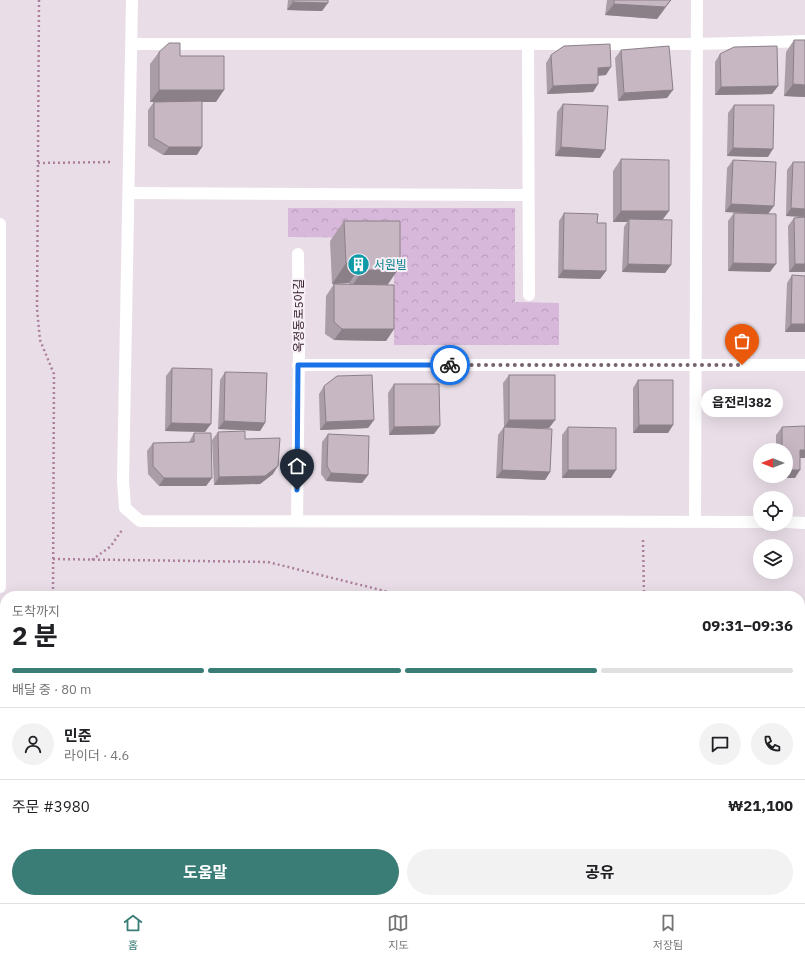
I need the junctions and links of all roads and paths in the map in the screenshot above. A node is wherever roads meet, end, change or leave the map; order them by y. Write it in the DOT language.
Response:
graph roads {
  1 [pos="39,0"];
  2 [pos="132,0"];
  3 [pos="697,0"];
  4 [pos="805,41"];
  5 [pos="132,44"];
  6 [pos="528,44"];
  7 [pos="696,44"];
  8 [pos="129,162"];
  9 [pos="38,163"];
  10 [pos="129,193"];
  11 [pos="528,194"];
  12 [pos="0,224"];
  13 [pos="298,254"];
  14 [pos="529,295"];
  15 [pos="298,365"];
  16 [pos="695,365"];
  17 [pos="805,365"];
  18 [pos="128,511"];
  19 [pos="297,521"];
  20 [pos="643,521"];
  21 [pos="694,521"];
  22 [pos="753,522"];
  23 [pos="793,522"];
  24 [pos="805,523"];
  25 [pos="53,560"];
  26 [pos="92,560"];
  27 [pos="0,587"];
  28 [pos="53,591"];
  29 [pos="385,591"];
  30 [pos="644,591"];
  1 -- 9 [label="path"];
  2 -- 5 [label="street"];
  3 -- 7 [label="street"];
  4 -- 7 [label="street"];
  5 -- 6 [label="street"];
  5 -- 8 [label="street"];
  6 -- 7 [label="street"];
  6 -- 11 [label="street"];
  7 -- 16 [label="street"];
  8 -- 9 [label="path"];
  8 -- 10 [label="street"];
  9 -- 25 [label="path"];
  10 -- 11 [label="street"];
  10 -- 18 [label="street"];
  11 -- 14 [label="street"];
  12 -- 27 [label="street"];
  13 -- 15 [label="street, 옥정동로5아길"];
  15 -- 16 [label="street"];
  15 -- 19 [label="street, 옥정동로5아길"];
  16 -- 17 [label="street"];
  16 -- 21 [label="street"];
  18 -- 19 [label="street"];
  18 -- 26 [label="path"];
  19 -- 20 [label="street"];
  20 -- 21 [label="street"];
  20 -- 30 [label="path"];
  21 -- 22 [label="street"];
  23 -- 24 [label="street"];
  25 -- 26 [label="path"];
  25 -- 28 [label="path"];
  26 -- 29 [label="path"];
}
